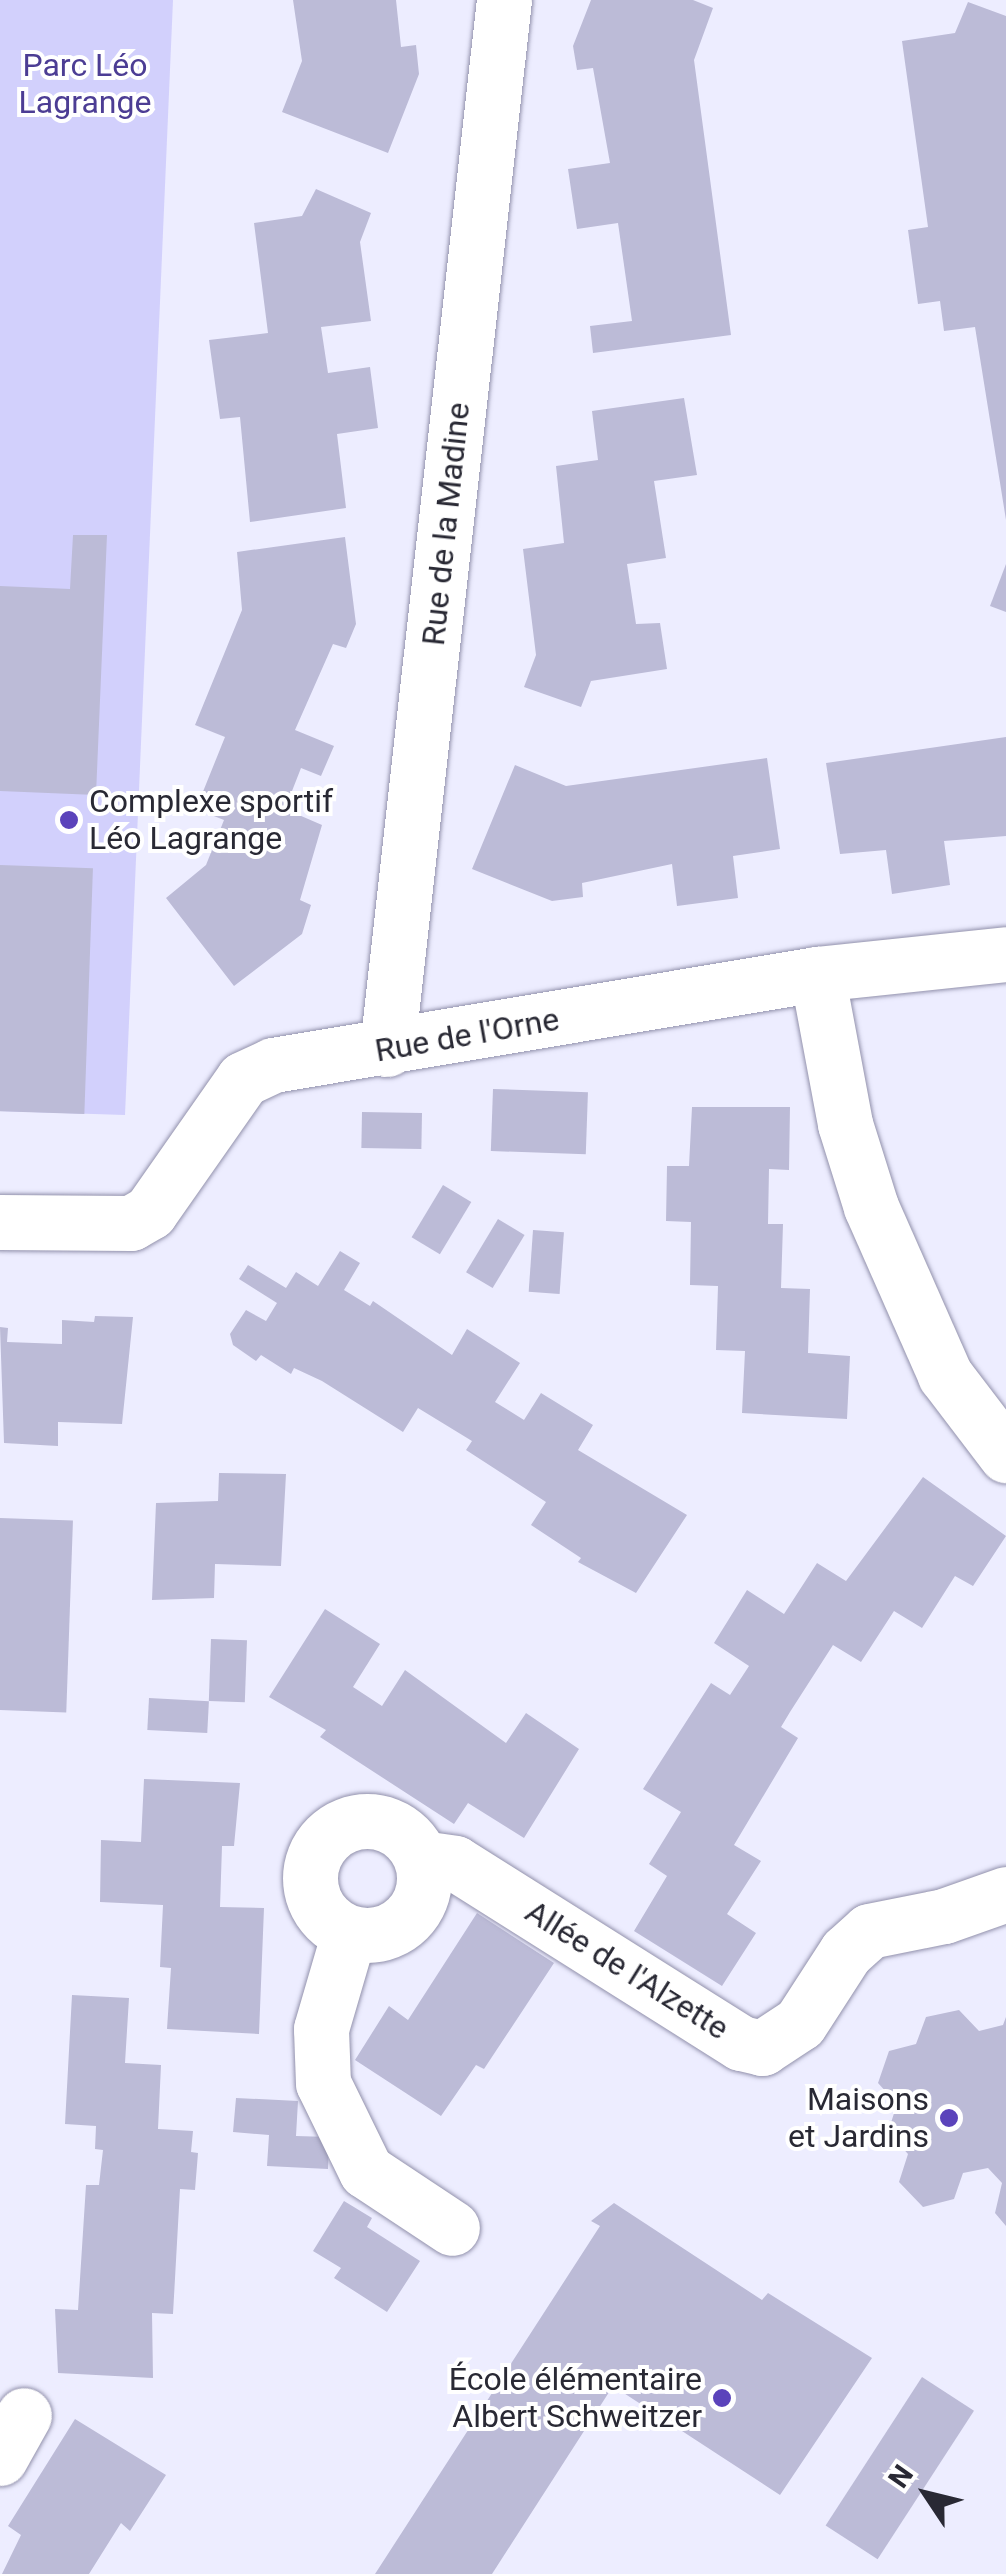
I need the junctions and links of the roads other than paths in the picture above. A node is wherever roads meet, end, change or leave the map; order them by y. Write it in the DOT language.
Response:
graph roads {
  1 [pos="504,0"];
  2 [pos="1006,954"];
  3 [pos="817,974"];
  4 [pos="387,1049"];
  5 [pos="0,1222"];
  6 [pos="1006,1455"];
  7 [pos="421,1858"];
  8 [pos="1006,1894"];
  9 [pos="349,1933"];
  10 [pos="452,2228"];
  1 -- 4 [label="street, Rue de la Madine"];
  2 -- 3 [label="street, Rue de l'Orne"];
  3 -- 4 [label="street, Rue de l'Orne"];
  3 -- 6 [label="street"];
  4 -- 5 [label="street, Rue de l'Orne"];
  7 -- 8 [label="street, Allée de l'Alzette"];
  7 -- 9 [label="street"];
  7 -- 9 [label="street"];
  9 -- 10 [label="street"];
}
